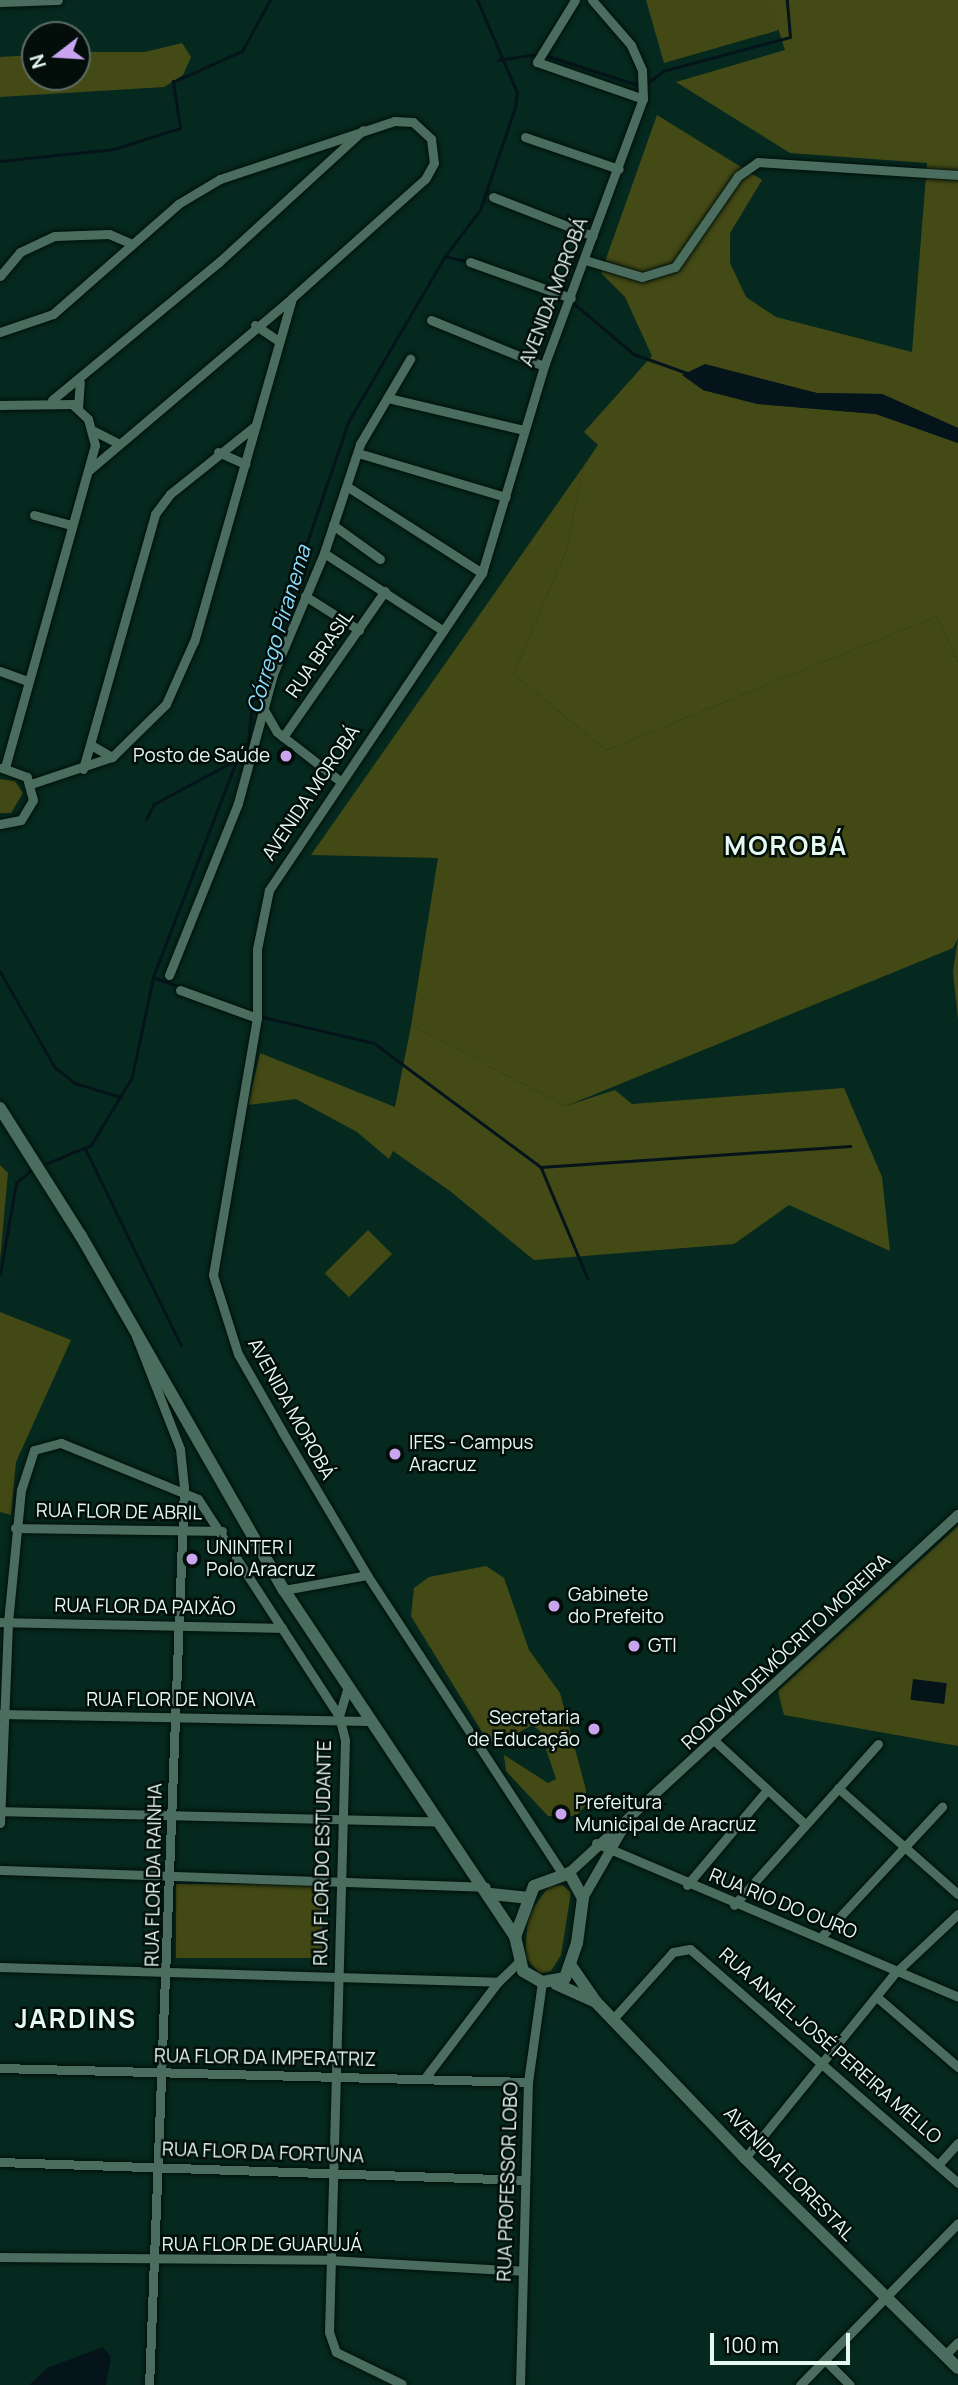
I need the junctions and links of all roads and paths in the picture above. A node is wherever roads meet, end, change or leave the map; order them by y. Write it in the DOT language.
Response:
graph roads {
  1 [pos="58,0"];
  2 [pos="575,0"];
  3 [pos="592,0"];
  4 [pos="6,1"];
  5 [pos="643,99"];
  6 [pos="363,131"];
  7 [pos="525,137"];
  8 [pos="322,144"];
  9 [pos="331,164"];
  10 [pos="619,169"];
  11 [pos="958,175"];
  12 [pos="493,197"];
  13 [pos="593,236"];
  14 [pos="132,244"];
  15 [pos="585,260"];
  16 [pos="470,262"];
  17 [pos="0,276"];
  18 [pos="292,298"];
  19 [pos="572,298"];
  20 [pos="431,320"];
  21 [pos="255,325"];
  22 [pos="0,332"];
  23 [pos="279,341"];
  24 [pos="410,359"];
  25 [pos="544,366"];
  26 [pos="80,382"];
  27 [pos="388,398"];
  28 [pos="52,401"];
  29 [pos="0,405"];
  30 [pos="78,408"];
  31 [pos="256,425"];
  32 [pos="523,430"];
  33 [pos="94,431"];
  34 [pos="118,443"];
  35 [pos="218,452"];
  36 [pos="358,453"];
  37 [pos="245,464"];
  38 [pos="88,471"];
  39 [pos="348,487"];
  40 [pos="506,497"];
  41 [pos="34,516"];
  42 [pos="72,525"];
  43 [pos="332,525"];
  44 [pos="324,553"];
  45 [pos="380,559"];
  46 [pos="482,573"];
  47 [pos="385,591"];
  48 [pos="305,596"];
  49 [pos="359,630"];
  50 [pos="442,630"];
  51 [pos="0,671"];
  52 [pos="28,681"];
  53 [pos="263,708"];
  54 [pos="283,737"];
  55 [pos="91,744"];
  56 [pos="112,757"];
  57 [pos="2,768"];
  58 [pos="83,769"];
  59 [pos="340,781"];
  60 [pos="31,784"];
  61 [pos="0,824"];
  62 [pos="169,975"];
  63 [pos="180,990"];
  64 [pos="257,1018"];
  65 [pos="0,1108"];
  66 [pos="136,1331"];
  67 [pos="184,1488"];
  68 [pos="958,1515"];
  69 [pos="15,1528"];
  70 [pos="182,1529"];
  71 [pos="222,1531"];
  72 [pos="367,1575"];
  73 [pos="284,1590"];
  74 [pos="4,1622"];
  75 [pos="178,1624"];
  76 [pos="282,1628"];
  77 [pos="348,1686"];
  78 [pos="1,1714"];
  79 [pos="339,1716"];
  80 [pos="174,1721"];
  81 [pos="368,1721"];
  82 [pos="716,1742"];
  83 [pos="878,1744"];
  84 [pos="838,1788"];
  85 [pos="767,1790"];
  86 [pos="942,1807"];
  87 [pos="0,1811"];
  88 [pos="635,1812"];
  89 [pos="172,1816"];
  90 [pos="440,1822"];
  91 [pos="0,1823"];
  92 [pos="342,1823"];
  93 [pos="805,1824"];
  94 [pos="596,1843"];
  95 [pos="906,1847"];
  96 [pos="605,1852"];
  97 [pos="0,1870"];
  98 [pos="566,1873"];
  99 [pos="171,1875"];
  100 [pos="341,1881"];
  101 [pos="687,1885"];
  102 [pos="489,1890"];
  103 [pos="958,1894"];
  104 [pos="527,1898"];
  105 [pos="583,1898"];
  106 [pos="734,1905"];
  107 [pos="958,1914"];
  108 [pos="515,1937"];
  109 [pos="821,1937"];
  110 [pos="519,1962"];
  111 [pos="571,1965"];
  112 [pos="0,1967"];
  113 [pos="898,1971"];
  114 [pos="170,1972"];
  115 [pos="338,1978"];
  116 [pos="498,1982"];
  117 [pos="542,1982"];
  118 [pos="556,1984"];
  119 [pos="958,1997"];
  120 [pos="878,1998"];
  121 [pos="596,2002"];
  122 [pos="613,2020"];
  123 [pos="823,2062"];
  124 [pos="958,2067"];
  125 [pos="0,2068"];
  126 [pos="165,2074"];
  127 [pos="425,2078"];
  128 [pos="335,2079"];
  129 [pos="528,2081"];
  130 [pos="958,2143"];
  131 [pos="745,2158"];
  132 [pos="0,2162"];
  133 [pos="938,2165"];
  134 [pos="162,2166"];
  135 [pos="332,2173"];
  136 [pos="525,2180"];
  137 [pos="958,2183"];
  138 [pos="958,2223"];
  139 [pos="0,2257"];
  140 [pos="329,2260"];
  141 [pos="158,2262"];
  142 [pos="523,2272"];
  143 [pos="886,2299"];
  144 [pos="958,2342"];
  145 [pos="945,2355"];
  146 [pos="825,2360"];
  147 [pos="958,2368"];
  148 [pos="402,2384"];
  149 [pos="149,2385"];
  150 [pos="520,2385"];
  151 [pos="800,2385"];
  152 [pos="849,2385"];
  1 -- 4 [label="street"];
  2 -- 5 [label="street"];
  3 -- 5 [label="street, AVENIDA MOROBÁ"];
  5 -- 10 [label="street, AVENIDA MOROBÁ"];
  6 -- 8 [label="street"];
  6 -- 9 [label="street"];
  6 -- 18 [label="street"];
  7 -- 10 [label="street"];
  8 -- 9 [label="street"];
  8 -- 14 [label="street"];
  9 -- 26 [label="street"];
  10 -- 13 [label="street, AVENIDA MOROBÁ"];
  11 -- 15 [label="street"];
  12 -- 13 [label="street"];
  13 -- 15 [label="street, AVENIDA MOROBÁ"];
  14 -- 17 [label="street"];
  14 -- 22 [label="street"];
  15 -- 19 [label="street, AVENIDA MOROBÁ"];
  16 -- 19 [label="street"];
  18 -- 21 [label="street"];
  18 -- 23 [label="street"];
  19 -- 25 [label="street, AVENIDA MOROBÁ"];
  20 -- 25 [label="street"];
  21 -- 23 [label="street"];
  21 -- 34 [label="street"];
  23 -- 31 [label="street"];
  24 -- 27 [label="street"];
  25 -- 32 [label="street, AVENIDA MOROBÁ"];
  26 -- 28 [label="street"];
  26 -- 30 [label="street"];
  27 -- 32 [label="street"];
  27 -- 36 [label="street"];
  28 -- 29 [label="street"];
  28 -- 30 [label="street"];
  30 -- 33 [label="street"];
  31 -- 35 [label="street"];
  31 -- 37 [label="street"];
  32 -- 40 [label="street, AVENIDA MOROBÁ"];
  33 -- 34 [label="street"];
  33 -- 38 [label="street"];
  34 -- 38 [label="street"];
  35 -- 37 [label="street"];
  35 -- 55 [label="street"];
  36 -- 39 [label="street"];
  36 -- 40 [label="street"];
  37 -- 56 [label="street"];
  38 -- 42 [label="street"];
  39 -- 43 [label="street"];
  39 -- 46 [label="street"];
  40 -- 46 [label="street, AVENIDA MOROBÁ"];
  41 -- 42 [label="street"];
  42 -- 52 [label="street"];
  43 -- 44 [label="street"];
  43 -- 45 [label="street"];
  44 -- 47 [label="street"];
  44 -- 48 [label="street"];
  46 -- 50 [label="street, AVENIDA MOROBÁ"];
  47 -- 49 [label="street, RUA BRASIL"];
  47 -- 50 [label="street"];
  48 -- 49 [label="street"];
  48 -- 53 [label="street"];
  49 -- 54 [label="street, RUA BRASIL"];
  50 -- 59 [label="street, AVENIDA MOROBÁ"];
  51 -- 52 [label="street"];
  52 -- 57 [label="street"];
  53 -- 54 [label="street"];
  53 -- 62 [label="street"];
  54 -- 59 [label="street"];
  55 -- 56 [label="street"];
  55 -- 58 [label="street"];
  56 -- 58 [label="street"];
  57 -- 60 [label="street"];
  58 -- 60 [label="street"];
  59 -- 64 [label="street, AVENIDA MOROBÁ"];
  60 -- 61 [label="street"];
  63 -- 64 [label="street"];
  64 -- 72 [label="street, AVENIDA MOROBÁ"];
  65 -- 66 [label="main road"];
  66 -- 67 [label="street, RUA FLOR DA RAINHA"];
  66 -- 73 [label="main road"];
  67 -- 69 [label="street, RUA FLOR DO ESTUDANTE"];
  67 -- 70 [label="street, RUA FLOR DA RAINHA"];
  67 -- 71 [label="street, RUA FLOR DO ESTUDANTE"];
  68 -- 82 [label="street, RODOVIA DEMÓCRITO MOREIRA"];
  69 -- 70 [label="street, RUA FLOR DE ABRIL"];
  69 -- 74 [label="street"];
  70 -- 71 [label="street, RUA FLOR DE ABRIL"];
  70 -- 75 [label="street, RUA FLOR DA RAINHA"];
  71 -- 76 [label="street, RUA FLOR DO ESTUDANTE"];
  72 -- 73 [label="street"];
  72 -- 98 [label="street, AVENIDA MOROBÁ"];
  73 -- 77 [label="main road"];
  74 -- 75 [label="street, RUA FLOR DA PAIXÃO"];
  74 -- 78 [label="street"];
  75 -- 76 [label="street, RUA FLOR DA PAIXÃO"];
  75 -- 80 [label="street, RUA FLOR DA RAINHA"];
  76 -- 79 [label="street, RUA FLOR DO ESTUDANTE"];
  77 -- 79 [label="street"];
  77 -- 81 [label="main road"];
  78 -- 80 [label="street, RUA FLOR DE NOIVA"];
  78 -- 87 [label="street"];
  79 -- 80 [label="street, RUA FLOR DE NOIVA"];
  79 -- 81 [label="street, RUA FLOR DE NOIVA"];
  79 -- 92 [label="street, RUA FLOR DO ESTUDANTE"];
  80 -- 89 [label="street, RUA FLOR DA RAINHA"];
  81 -- 90 [label="main road"];
  82 -- 85 [label="street"];
  82 -- 88 [label="street, RODOVIA DEMÓCRITO MOREIRA"];
  83 -- 84 [label="street"];
  84 -- 93 [label="street"];
  84 -- 95 [label="street"];
  85 -- 93 [label="street"];
  85 -- 101 [label="street"];
  86 -- 95 [label="street"];
  87 -- 89 [label="street"];
  87 -- 91 [label="street"];
  88 -- 94 [label="street, RODOVIA DEMÓCRITO MOREIRA"];
  88 -- 96 [label="street, RODOVIA DEMÓCRITO MOREIRA"];
  89 -- 92 [label="street"];
  89 -- 99 [label="street, RUA FLOR DA RAINHA"];
  90 -- 92 [label="street"];
  90 -- 102 [label="main road"];
  92 -- 100 [label="street, RUA FLOR DO ESTUDANTE"];
  93 -- 106 [label="street"];
  94 -- 96 [label="street, RUA RIO DO OURO"];
  94 -- 98 [label="street, RODOVIA DEMÓCRITO MOREIRA"];
  95 -- 103 [label="street"];
  95 -- 109 [label="street"];
  96 -- 101 [label="street, RUA RIO DO OURO"];
  96 -- 105 [label="street, RODOVIA DEMÓCRITO MOREIRA"];
  97 -- 99 [label="street"];
  98 -- 104 [label="main road"];
  98 -- 105 [label="main road"];
  99 -- 100 [label="street"];
  99 -- 114 [label="street, RUA FLOR DA RAINHA"];
  100 -- 102 [label="street"];
  100 -- 115 [label="street, RUA FLOR DO ESTUDANTE"];
  101 -- 106 [label="street, RUA RIO DO OURO"];
  102 -- 104 [label="main road"];
  102 -- 108 [label="main road"];
  104 -- 108 [label="main road"];
  105 -- 111 [label="main road"];
  106 -- 109 [label="street, RUA RIO DO OURO"];
  107 -- 113 [label="street"];
  108 -- 110 [label="main road"];
  109 -- 113 [label="street, RUA RIO DO OURO"];
  110 -- 116 [label="street"];
  110 -- 117 [label="main road"];
  111 -- 118 [label="main road"];
  111 -- 121 [label="main road"];
  112 -- 114 [label="street"];
  113 -- 119 [label="street, RUA RIO DO OURO"];
  113 -- 120 [label="street"];
  114 -- 115 [label="street"];
  114 -- 126 [label="street, RUA FLOR DA RAINHA"];
  115 -- 116 [label="street"];
  115 -- 128 [label="street, RUA FLOR DO ESTUDANTE"];
  116 -- 127 [label="street"];
  117 -- 118 [label="main road"];
  117 -- 129 [label="street, RUA PROFESSOR LOBO"];
  118 -- 121 [label="main road"];
  120 -- 123 [label="street"];
  120 -- 124 [label="street"];
  121 -- 122 [label="main road, AVENIDA FLORESTAL"];
  122 -- 123 [label="street, RUA ANAEL JOSÉ PEREIRA MELLO"];
  122 -- 131 [label="main road, AVENIDA FLORESTAL"];
  123 -- 131 [label="street"];
  123 -- 133 [label="street, RUA ANAEL JOSÉ PEREIRA MELLO"];
  125 -- 126 [label="street, RUA FLOR DA IMPERATRIZ"];
  126 -- 128 [label="street, RUA FLOR DA IMPERATRIZ"];
  126 -- 134 [label="street, RUA FLOR DA RAINHA"];
  127 -- 128 [label="street, RUA FLOR DA IMPERATRIZ"];
  127 -- 129 [label="street, RUA FLOR DA IMPERATRIZ"];
  128 -- 135 [label="street, RUA FLOR DO ESTUDANTE"];
  129 -- 136 [label="street, RUA PROFESSOR LOBO"];
  130 -- 133 [label="street"];
  131 -- 143 [label="main road, AVENIDA FLORESTAL"];
  132 -- 134 [label="street, RUA FLOR DA FORTUNA"];
  133 -- 137 [label="street, RUA ANAEL JOSÉ PEREIRA MELLO"];
  134 -- 135 [label="street, RUA FLOR DA FORTUNA"];
  134 -- 141 [label="street, RUA FLOR DA RAINHA"];
  135 -- 136 [label="street, RUA FLOR DA FORTUNA"];
  135 -- 140 [label="street, RUA FLOR DO ESTUDANTE"];
  136 -- 142 [label="street, RUA PROFESSOR LOBO"];
  138 -- 143 [label="street"];
  139 -- 141 [label="street, RUA FLOR DE GUARUJÁ"];
  140 -- 141 [label="street, RUA FLOR DE GUARUJÁ"];
  140 -- 142 [label="street, RUA FLOR DE GUARUJÁ"];
  140 -- 148 [label="street, RUA FLOR DO ESTUDANTE"];
  141 -- 149 [label="street, RUA FLOR DA RAINHA"];
  142 -- 150 [label="street, RUA PROFESSOR LOBO"];
  143 -- 145 [label="main road, AVENIDA FLORESTAL"];
  143 -- 146 [label="street"];
  144 -- 145 [label="street"];
  145 -- 147 [label="main road, AVENIDA FLORESTAL"];
  146 -- 151 [label="street"];
  146 -- 152 [label="street"];
}
